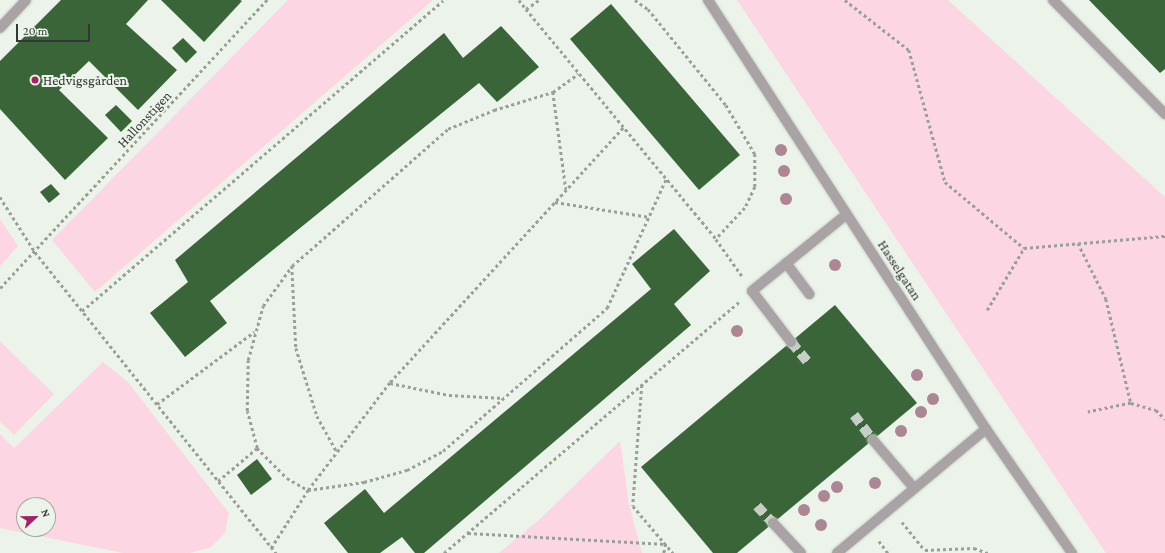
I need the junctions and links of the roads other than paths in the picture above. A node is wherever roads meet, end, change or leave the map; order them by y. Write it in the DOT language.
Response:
graph roads {
  1 [pos="26,0"];
  2 [pos="708,0"];
  3 [pos="1053,0"];
  4 [pos="0,28"];
  5 [pos="1165,114"];
  6 [pos="847,214"];
  7 [pos="786,263"];
  8 [pos="809,294"];
  9 [pos="791,342"];
  10 [pos="986,429"];
  11 [pos="873,440"];
  12 [pos="914,488"];
  13 [pos="773,523"];
  14 [pos="801,553"];
  15 [pos="837,553"];
  16 [pos="1072,553"];
  1 -- 4 [label="street"];
  2 -- 6 [label="street, Hasselgatan"];
  3 -- 5 [label="street"];
  6 -- 7 [label="street"];
  6 -- 10 [label="street, Hasselgatan"];
  7 -- 8 [label="street"];
  7 -- 9 [label="street"];
  10 -- 12 [label="street"];
  10 -- 16 [label="street, Hasselgatan"];
  11 -- 12 [label="street"];
  12 -- 15 [label="street"];
  13 -- 14 [label="street"];
}
